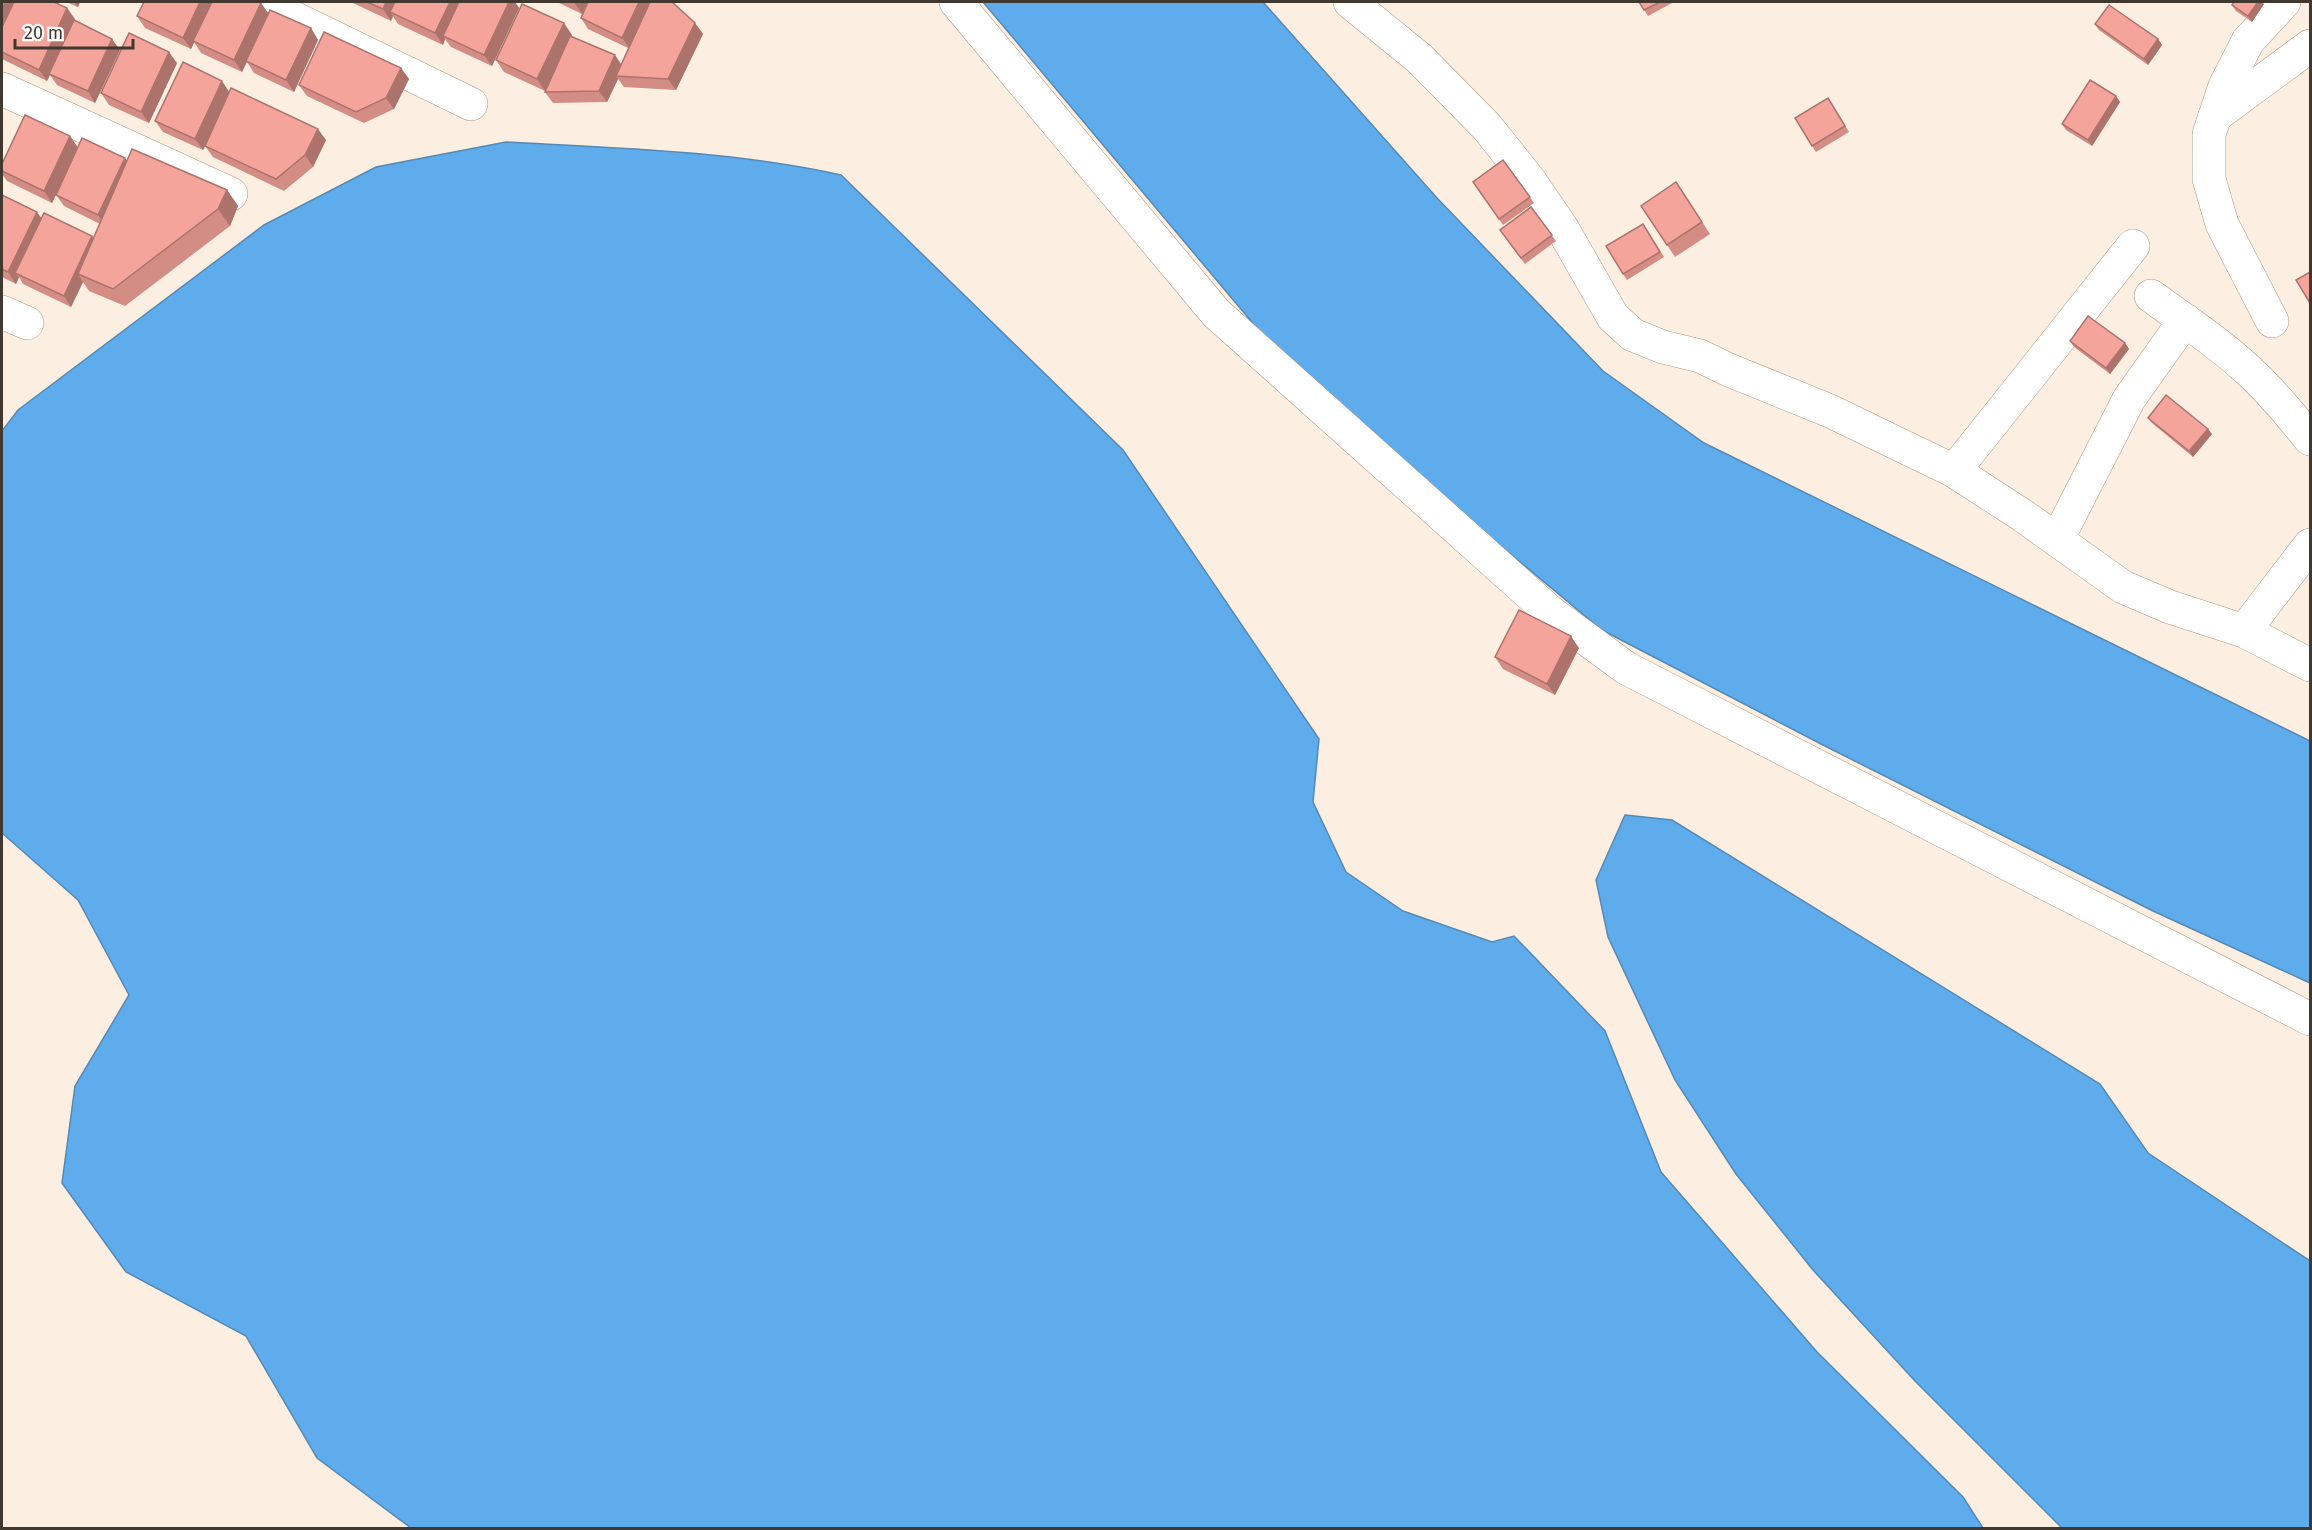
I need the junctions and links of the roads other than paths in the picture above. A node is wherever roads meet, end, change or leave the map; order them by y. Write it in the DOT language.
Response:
graph roads {
  1 [pos="261,2"];
  2 [pos="956,2"];
  3 [pos="1350,2"];
  4 [pos="2284,2"];
  5 [pos="2310,46"];
  6 [pos="2,89"];
  7 [pos="471,104"];
  8 [pos="2215,116"];
  9 [pos="231,194"];
  10 [pos="2133,246"];
  11 [pos="2151,296"];
  12 [pos="2185,320"];
  13 [pos="2272,321"];
  14 [pos="2310,439"];
  15 [pos="1954,471"];
  16 [pos="2057,540"];
  17 [pos="2310,545"];
  18 [pos="2244,631"];
  19 [pos="2310,665"];
  20 [pos="2310,1019"];
  1 -- 7 [label="street"];
  2 -- 20 [label="street"];
  3 -- 15 [label="street"];
  4 -- 8 [label="street"];
  5 -- 8 [label="street"];
  6 -- 9 [label="street"];
  8 -- 13 [label="street"];
  10 -- 15 [label="street"];
  11 -- 12 [label="street"];
  12 -- 14 [label="street"];
  12 -- 16 [label="street"];
  15 -- 16 [label="street"];
  16 -- 18 [label="street"];
  17 -- 18 [label="street"];
  18 -- 19 [label="street"];
}
